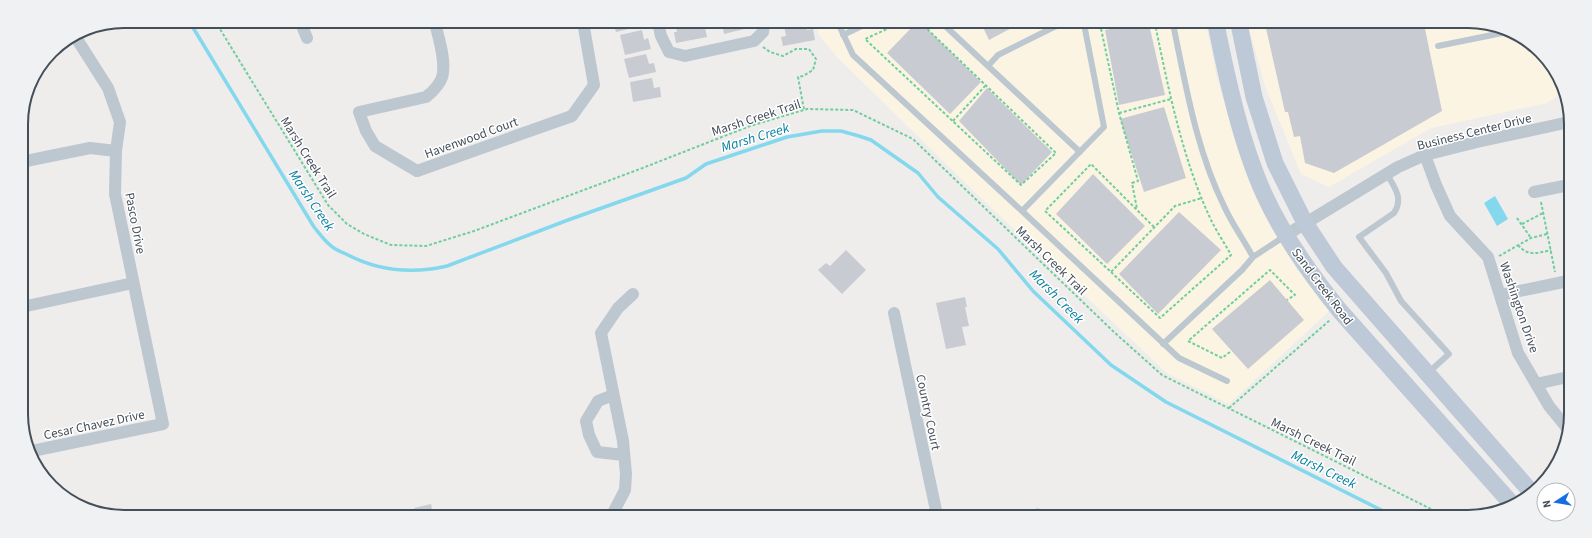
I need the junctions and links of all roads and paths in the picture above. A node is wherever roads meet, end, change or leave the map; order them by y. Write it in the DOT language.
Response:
graph roads {
  1 [pos="219,28"];
  2 [pos="302,28"];
  3 [pos="436,28"];
  4 [pos="584,28"];
  5 [pos="659,28"];
  6 [pos="763,28"];
  7 [pos="840,28"];
  8 [pos="858,28"];
  9 [pos="889,28"];
  10 [pos="926,28"];
  11 [pos="947,28"];
  12 [pos="1052,28"];
  13 [pos="1085,28"];
  14 [pos="1101,28"];
  15 [pos="1156,28"];
  16 [pos="1174,28"];
  17 [pos="1217,28"];
  18 [pos="1240,28"];
  19 [pos="1500,33"];
  20 [pos="843,35"];
  21 [pos="306,38"];
  22 [pos="78,40"];
  23 [pos="754,41"];
  24 [pos="1438,46"];
  25 [pos="988,66"];
  26 [pos="986,85"];
  27 [pos="1171,99"];
  28 [pos="804,110"];
  29 [pos="1119,113"];
  30 [pos="953,121"];
  31 [pos="1564,123"];
  32 [pos="116,151"];
  33 [pos="1080,152"];
  34 [pos="1425,155"];
  35 [pos="28,161"];
  36 [pos="1387,174"];
  37 [pos="1564,186"];
  38 [pos="1537,192"];
  39 [pos="1202,198"];
  40 [pos="1138,210"];
  41 [pos="1022,211"];
  42 [pos="1543,212"];
  43 [pos="1517,218"];
  44 [pos="1305,223"];
  45 [pos="1522,224"];
  46 [pos="1154,227"];
  47 [pos="1547,234"];
  48 [pos="1286,235"];
  49 [pos="1531,238"];
  50 [pos="1518,245"];
  51 [pos="1551,250"];
  52 [pos="1253,257"];
  53 [pos="1489,261"];
  54 [pos="1111,272"];
  55 [pos="133,282"];
  56 [pos="1563,282"];
  57 [pos="633,294"];
  58 [pos="1500,296"];
  59 [pos="1287,300"];
  60 [pos="28,306"];
  61 [pos="1340,311"];
  62 [pos="894,314"];
  63 [pos="1163,344"];
  64 [pos="1230,352"];
  65 [pos="1428,373"];
  66 [pos="1564,378"];
  67 [pos="1227,381"];
  68 [pos="1536,384"];
  69 [pos="613,395"];
  70 [pos="1229,408"];
  71 [pos="1563,423"];
  72 [pos="163,424"];
  73 [pos="35,450"];
  74 [pos="624,455"];
  75 [pos="1528,488"];
  76 [pos="1509,501"];
  77 [pos="615,510"];
  78 [pos="936,510"];
  79 [pos="1433,510"];
  1 -- 28 [label="path, Marsh Creek Trail"];
  2 -- 21 [label="street"];
  3 -- 4 [label="street, Havenwood Court"];
  5 -- 23 [label="street"];
  6 -- 23 [label="street"];
  7 -- 20 [label="lane"];
  8 -- 20 [label="lane"];
  9 -- 30 [label="path"];
  10 -- 26 [label="path"];
  11 -- 25 [label="lane"];
  12 -- 25 [label="lane"];
  13 -- 33 [label="lane"];
  14 -- 29 [label="path"];
  15 -- 27 [label="path"];
  16 -- 52 [label="lane"];
  17 -- 48 [label="main road, Sand Creek Road"];
  18 -- 44 [label="main road, Sand Creek Road"];
  19 -- 24 [label="lane"];
  20 -- 41 [label="lane"];
  22 -- 32 [label="street, Pasco Drive"];
  23 -- 28 [label="path"];
  25 -- 33 [label="lane"];
  26 -- 30 [label="path"];
  26 -- 30 [label="path"];
  27 -- 29 [label="path"];
  27 -- 39 [label="path"];
  28 -- 70 [label="path, Marsh Creek Trail"];
  29 -- 40 [label="path"];
  31 -- 34 [label="street, Business Center Drive"];
  32 -- 35 [label="street"];
  32 -- 55 [label="street, Pasco Drive"];
  33 -- 41 [label="lane"];
  34 -- 36 [label="street, Business Center Drive"];
  34 -- 53 [label="street, Washington Drive"];
  36 -- 44 [label="street, Business Center Drive"];
  36 -- 65 [label="lane"];
  37 -- 38 [label="street"];
  38 -- 42 [label="path"];
  39 -- 46 [label="path"];
  39 -- 54 [label="path"];
  40 -- 46 [label="path"];
  40 -- 54 [label="path"];
  41 -- 63 [label="lane"];
  42 -- 45 [label="path"];
  42 -- 47 [label="path"];
  43 -- 45 [label="path"];
  44 -- 48 [label="street, Business Center Drive"];
  44 -- 65 [label="main road, Sand Creek Road"];
  45 -- 49 [label="path"];
  46 -- 54 [label="path"];
  47 -- 49 [label="path"];
  47 -- 51 [label="path"];
  48 -- 52 [label="lane"];
  48 -- 61 [label="main road, Sand Creek Road"];
  49 -- 50 [label="path"];
  50 -- 51 [label="path"];
  50 -- 53 [label="path"];
  51 -- 56 [label="path"];
  52 -- 63 [label="lane"];
  53 -- 58 [label="street, Washington Drive"];
  55 -- 60 [label="street"];
  55 -- 72 [label="street, Pasco Drive"];
  56 -- 58 [label="street"];
  57 -- 69 [label="street"];
  58 -- 68 [label="street, Washington Drive"];
  59 -- 64 [label="path"];
  61 -- 70 [label="path"];
  61 -- 76 [label="main road, Sand Creek Road"];
  62 -- 78 [label="street, Country Court"];
  63 -- 67 [label="lane"];
  65 -- 75 [label="main road, Sand Creek Road"];
  66 -- 68 [label="street"];
  68 -- 71 [label="street, Washington Drive"];
  69 -- 74 [label="street"];
  69 -- 74 [label="street"];
  70 -- 79 [label="path, Marsh Creek Trail"];
  72 -- 73 [label="street, Cesar Chavez Drive"];
  74 -- 77 [label="street"];
}
